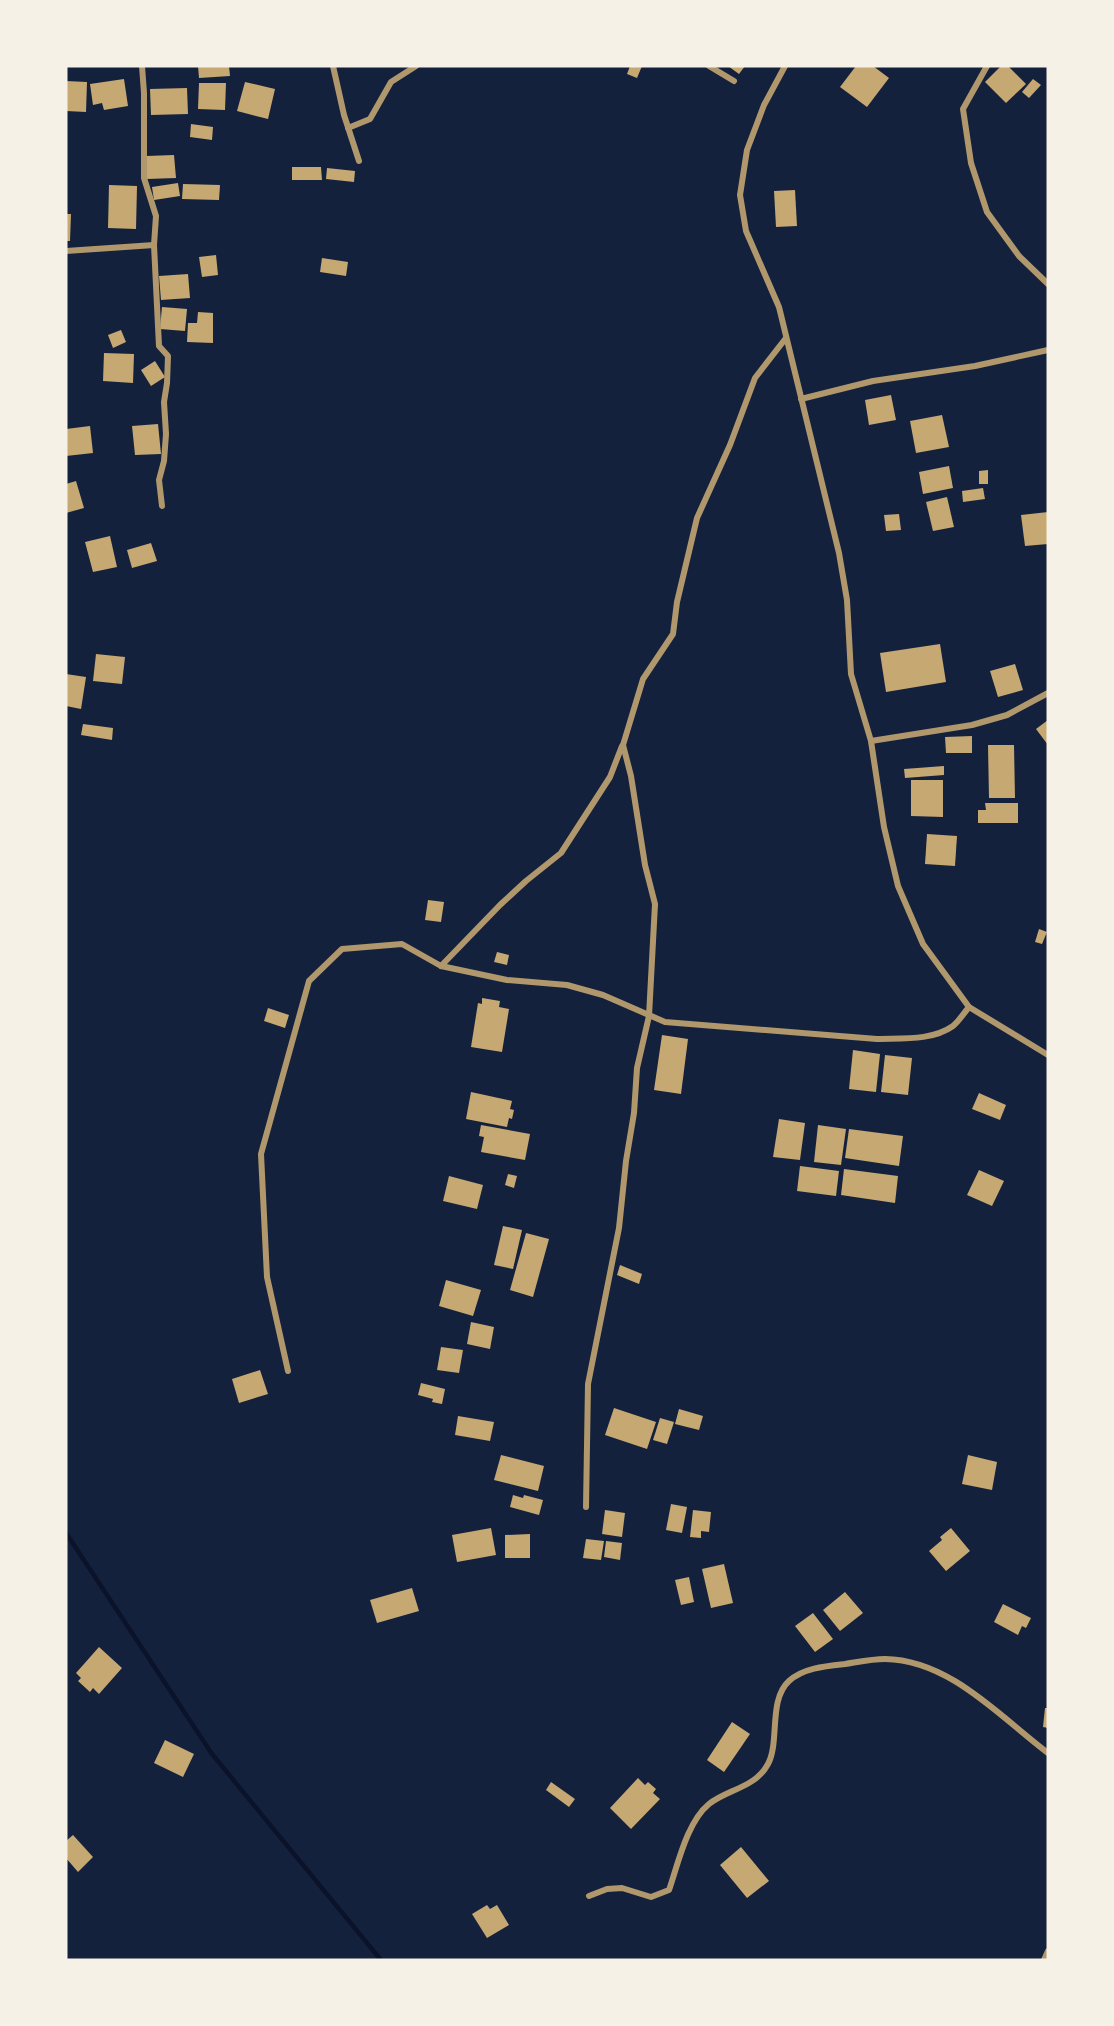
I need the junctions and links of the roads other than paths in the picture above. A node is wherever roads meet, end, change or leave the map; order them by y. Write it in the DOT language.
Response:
graph roads {
  1 [pos="142,66"];
  2 [pos="333,66"];
  3 [pos="416,66"];
  4 [pos="709,66"];
  5 [pos="785,66"];
  6 [pos="987,66"];
  7 [pos="734,81"];
  8 [pos="348,128"];
  9 [pos="359,161"];
  10 [pos="154,244"];
  11 [pos="66,251"];
  12 [pos="1048,284"];
  13 [pos="786,338"];
  14 [pos="1048,350"];
  15 [pos="801,399"];
  16 [pos="162,506"];
  17 [pos="1048,693"];
  18 [pos="871,741"];
  19 [pos="622,746"];
  20 [pos="441,966"];
  21 [pos="969,1007"];
  22 [pos="649,1016"];
  23 [pos="1048,1054"];
  24 [pos="288,1371"];
  25 [pos="586,1507"];
  26 [pos="1048,1753"];
  27 [pos="589,1896"];
  28 [pos="1048,1951"];
  29 [pos="1044,1960"];
  1 -- 10 [label="street"];
  2 -- 8 [label="street"];
  3 -- 8 [label="street"];
  4 -- 7 [label="street"];
  5 -- 13 [label="street"];
  6 -- 12 [label="street"];
  8 -- 9 [label="street"];
  10 -- 11 [label="street"];
  10 -- 16 [label="street"];
  13 -- 15 [label="street"];
  13 -- 19 [label="street"];
  14 -- 15 [label="street"];
  15 -- 18 [label="street"];
  17 -- 18 [label="street"];
  18 -- 21 [label="street"];
  19 -- 20 [label="street"];
  19 -- 22 [label="street"];
  20 -- 22 [label="street"];
  20 -- 24 [label="street"];
  21 -- 22 [label="street"];
  21 -- 23 [label="street"];
  22 -- 25 [label="street"];
  26 -- 27 [label="street"];
  28 -- 29 [label="street"];
}
